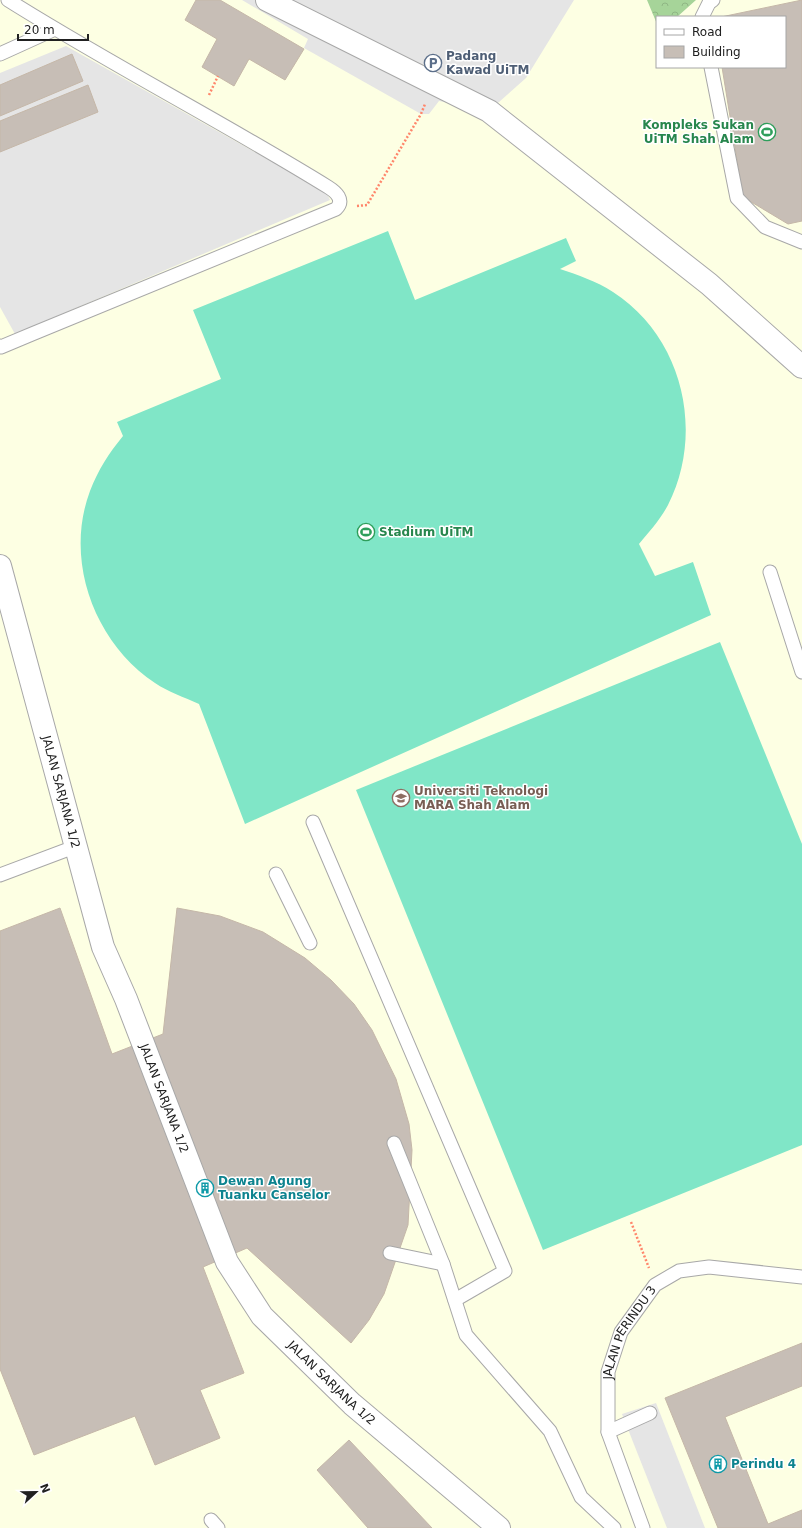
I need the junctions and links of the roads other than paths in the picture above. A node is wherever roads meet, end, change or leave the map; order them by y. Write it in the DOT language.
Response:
graph roads {
  1 [pos="8,0"];
  2 [pos="267,0"];
  3 [pos="713,0"];
  4 [pos="20,4"];
  5 [pos="702,16"];
  6 [pos="55,30"];
  7 [pos="0,54"];
  8 [pos="711,68"];
  9 [pos="802,242"];
  10 [pos="0,346"];
  11 [pos="802,367"];
  12 [pos="0,566"];
  13 [pos="770,572"];
  14 [pos="802,672"];
  15 [pos="313,822"];
  16 [pos="77,846"];
  17 [pos="276,874"];
  18 [pos="0,875"];
  19 [pos="310,943"];
  20 [pos="394,1143"];
  21 [pos="390,1253"];
  22 [pos="443,1264"];
  23 [pos="802,1277"];
  24 [pos="455,1300"];
  25 [pos="650,1413"];
  26 [pos="608,1432"];
  27 [pos="499,1528"];
  28 [pos="614,1528"];
  29 [pos="644,1528"];
  1 -- 4 [label="lane"];
  2 -- 11 [label="street"];
  3 -- 5 [label="lane"];
  4 -- 6 [label="lane"];
  6 -- 7 [label="lane"];
  6 -- 10 [label="lane"];
  8 -- 9 [label="lane"];
  12 -- 16 [label="street, JALAN SARJANA 1/2"];
  13 -- 14 [label="lane"];
  15 -- 24 [label="lane"];
  16 -- 18 [label="lane"];
  16 -- 27 [label="street, JALAN SARJANA 1/2"];
  17 -- 19 [label="lane"];
  20 -- 22 [label="lane"];
  21 -- 22 [label="lane"];
  22 -- 24 [label="lane"];
  23 -- 26 [label="lane, JALAN PERINDU 3"];
  24 -- 28 [label="lane"];
  25 -- 26 [label="lane"];
  26 -- 29 [label="lane, JALAN PERINDU 3"];
}
